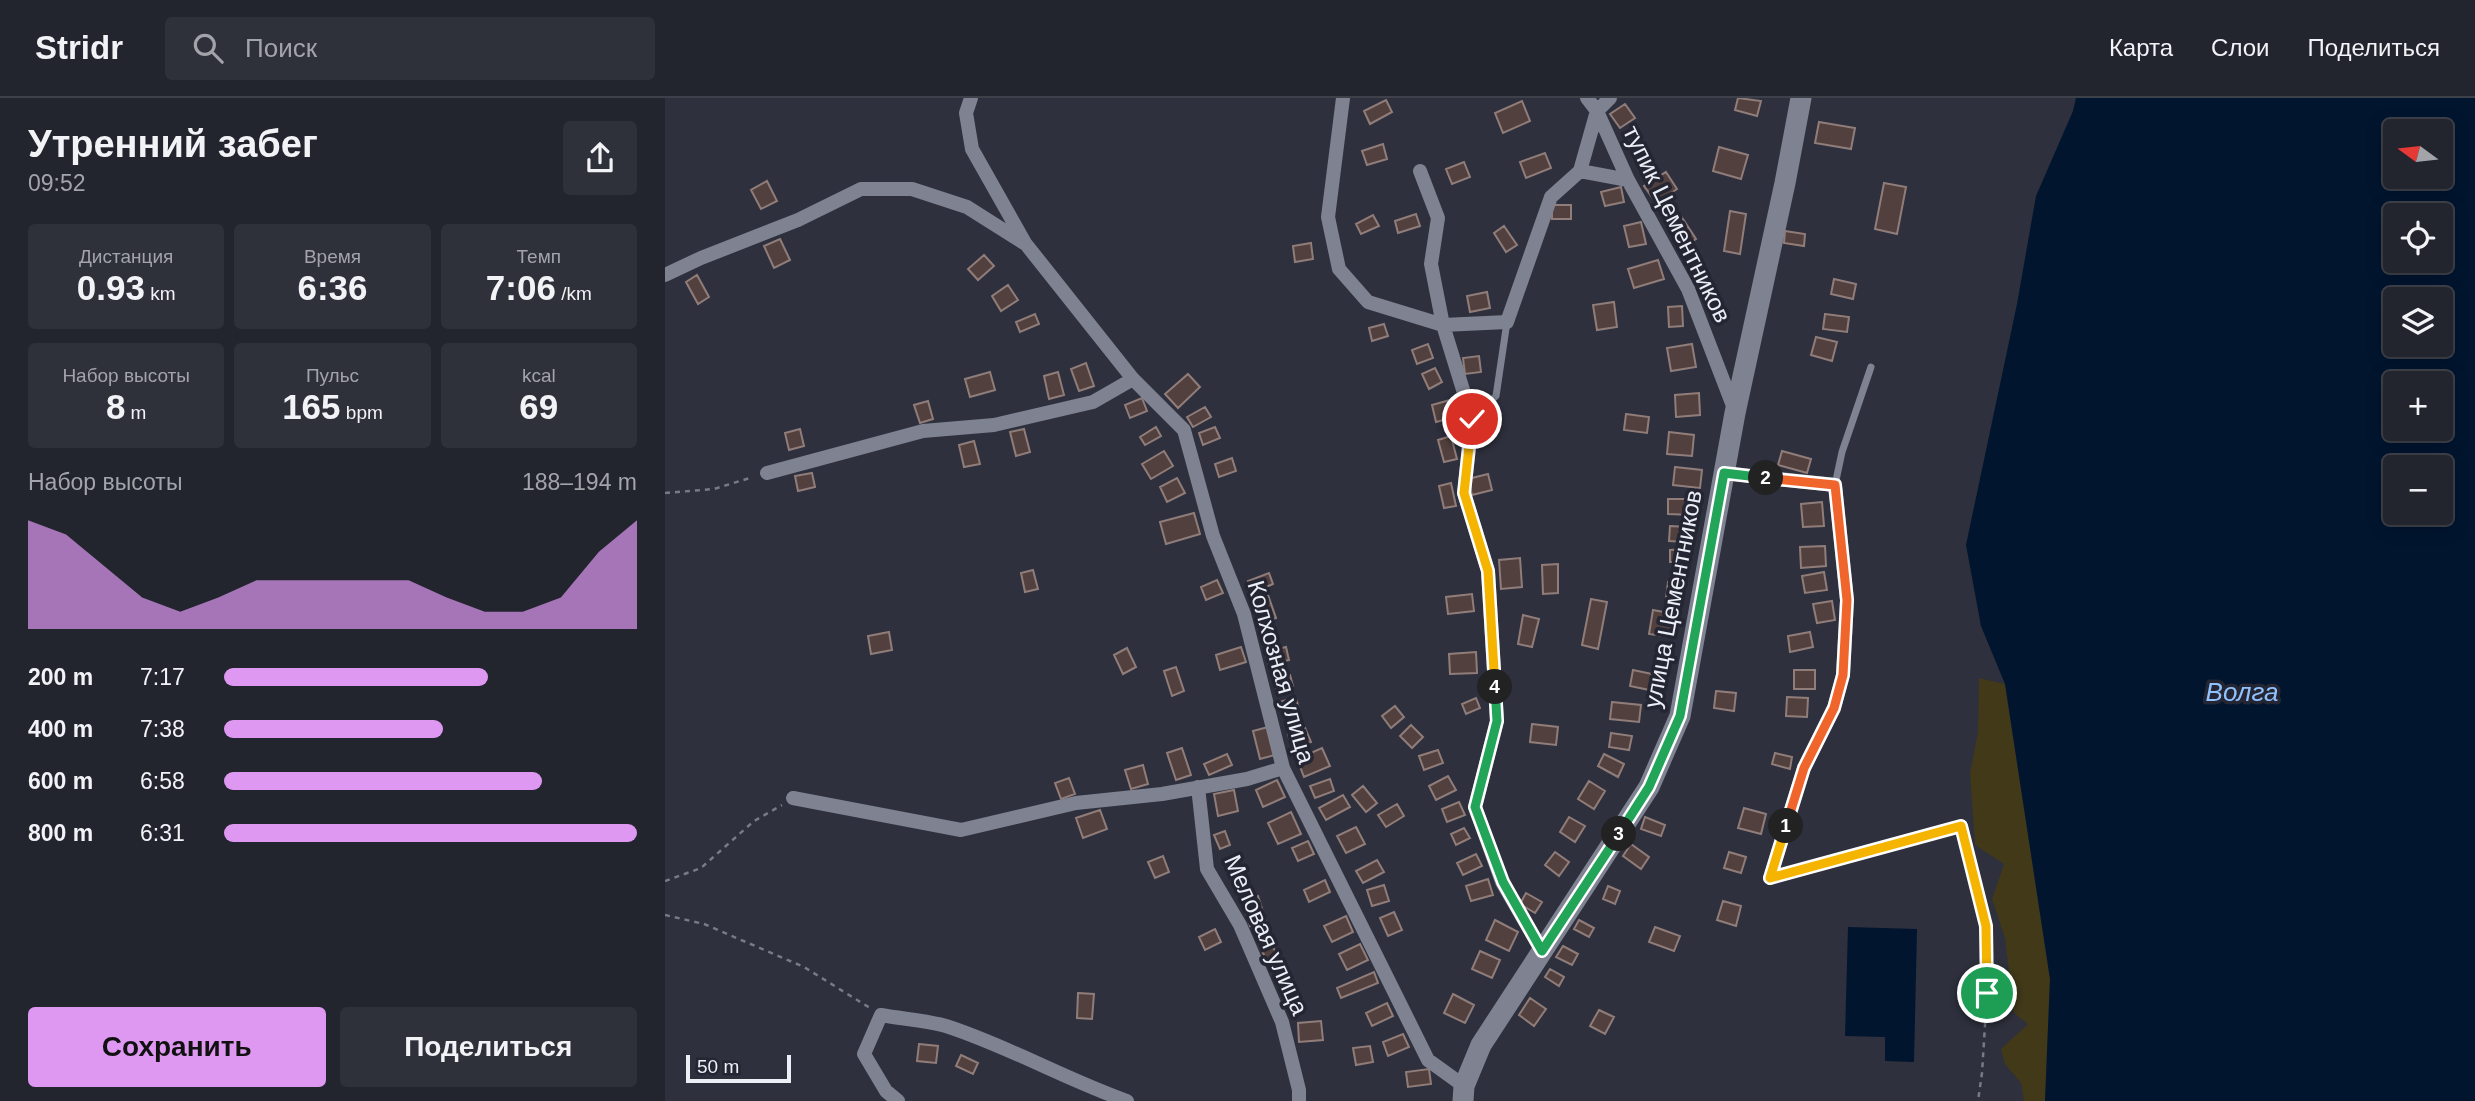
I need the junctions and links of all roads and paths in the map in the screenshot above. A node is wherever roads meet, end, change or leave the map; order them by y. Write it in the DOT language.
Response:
graph roads {
  1 [pos="971,98"];
  2 [pos="1343,98"];
  3 [pos="1587,98"];
  4 [pos="1611,98"];
  5 [pos="1801,98"];
  6 [pos="1597,111"];
  7 [pos="1420,171"];
  8 [pos="1580,171"];
  9 [pos="1627,180"];
  10 [pos="1025,243"];
  11 [pos="665,275"];
  12 [pos="1507,322"];
  13 [pos="1443,326"];
  14 [pos="1871,367"];
  15 [pos="1133,379"];
  16 [pos="1735,412"];
  17 [pos="1472,419"];
  18 [pos="767,473"];
  19 [pos="1724,473"];
  20 [pos="1835,485"];
  21 [pos="665,493"];
  22 [pos="1283,768"];
  23 [pos="1198,787"];
  24 [pos="793,798"];
  25 [pos="1770,878"];
  26 [pos="665,881"];
  27 [pos="665,915"];
  28 [pos="1542,951"];
  29 [pos="881,1015"];
  30 [pos="1464,1094"];
  31 [pos="898,1101"];
  32 [pos="1127,1101"];
  33 [pos="1299,1101"];
  34 [pos="1977,1101"];
  1 -- 10 [label="street"];
  2 -- 13 [label="street"];
  3 -- 6 [label="street, тупик Цементников"];
  4 -- 6 [label="street"];
  5 -- 16 [label="street, улица Цементников"];
  6 -- 8 [label="street"];
  6 -- 9 [label="street, тупик Цементников"];
  7 -- 13 [label="street"];
  8 -- 9 [label="street"];
  8 -- 12 [label="street"];
  9 -- 16 [label="street, тупик Цементников"];
  10 -- 11 [label="street"];
  10 -- 15 [label="street, Колхозная улица"];
  12 -- 13 [label="street"];
  12 -- 17 [label="lane"];
  13 -- 17 [label="street"];
  14 -- 20 [label="lane"];
  15 -- 18 [label="street"];
  15 -- 22 [label="street, Колхозная улица"];
  16 -- 19 [label="street, улица Цементников"];
  17 -- 28 [label="street"];
  18 -- 21 [label="path"];
  19 -- 20 [label="street"];
  19 -- 28 [label="street, улица Цементников"];
  20 -- 25 [label="street"];
  22 -- 23 [label="street"];
  22 -- 30 [label="street, Колхозная улица"];
  23 -- 24 [label="street"];
  23 -- 33 [label="street, Меловая улица"];
  24 -- 26 [label="path"];
  25 -- 34 [label="path"];
  27 -- 29 [label="path"];
  28 -- 30 [label="street, улица Цементников"];
  29 -- 31 [label="street"];
  29 -- 32 [label="street"];
}
